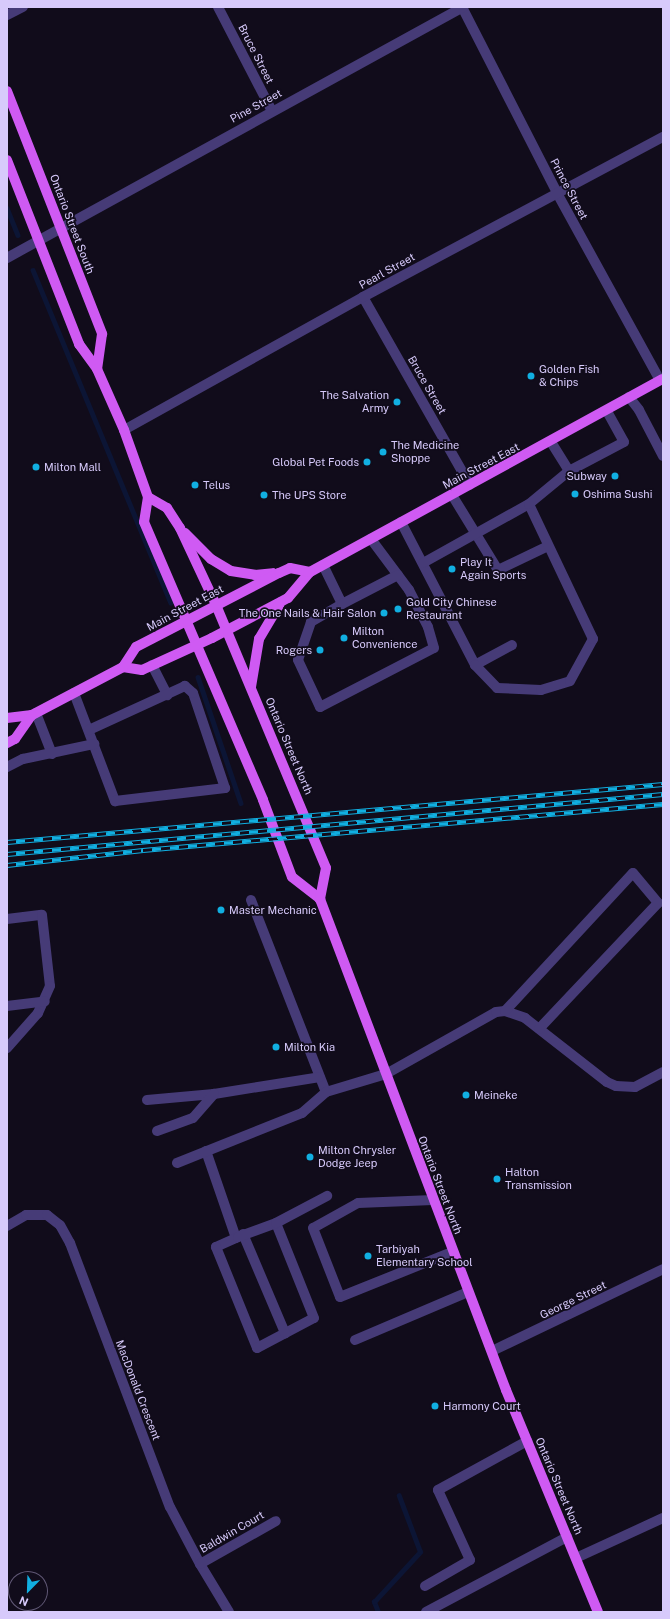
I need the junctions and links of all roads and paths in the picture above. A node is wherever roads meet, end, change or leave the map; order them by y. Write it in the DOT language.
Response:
graph roads {
  1 [pos="23,7"];
  2 [pos="218,7"];
  3 [pos="462,7"];
  4 [pos="7,15"];
  5 [pos="7,91"];
  6 [pos="272,112"];
  7 [pos="663,137"];
  8 [pos="7,160"];
  9 [pos="557,193"];
  10 [pos="61,227"];
  11 [pos="38,240"];
  12 [pos="7,258"];
  13 [pos="363,297"];
  14 [pos="97,369"];
  15 [pos="662,380"];
  16 [pos="629,398"];
  17 [pos="606,411"];
  18 [pos="124,430"];
  19 [pos="551,442"];
  20 [pos="663,456"];
  21 [pos="569,471"];
  22 [pos="470,485"];
  23 [pos="452,495"];
  24 [pos="148,498"];
  25 [pos="529,504"];
  26 [pos="401,522"];
  27 [pos="180,528"];
  28 [pos="478,534"];
  29 [pos="371,539"];
  30 [pos="548,546"];
  31 [pos="423,563"];
  32 [pos="323,565"];
  33 [pos="310,572"];
  34 [pos="279,573"];
  35 [pos="398,576"];
  36 [pos="282,601"];
  37 [pos="216,604"];
  38 [pos="342,604"];
  39 [pos="186,621"];
  40 [pos="226,630"];
  41 [pos="196,645"];
  42 [pos="512,645"];
  43 [pos="152,665"];
  44 [pos="475,665"];
  45 [pos="123,667"];
  46 [pos="251,687"];
  47 [pos="74,693"];
  48 [pos="167,695"];
  49 [pos="34,714"];
  50 [pos="7,718"];
  51 [pos="89,730"];
  52 [pos="7,743"];
  53 [pos="94,744"];
  54 [pos="52,754"];
  55 [pos="7,767"];
  56 [pos="320,899"];
  57 [pos="251,900"];
  58 [pos="660,901"];
  59 [pos="7,919"];
  60 [pos="45,1001"];
  61 [pos="7,1006"];
  62 [pos="505,1011"];
  63 [pos="538,1029"];
  64 [pos="7,1048"];
  65 [pos="663,1072"];
  66 [pos="386,1074"];
  67 [pos="320,1077"];
  68 [pos="326,1092"];
  69 [pos="214,1094"];
  70 [pos="146,1100"];
  71 [pos="158,1131"];
  72 [pos="206,1151"];
  73 [pos="177,1163"];
  74 [pos="327,1196"];
  75 [pos="433,1200"];
  76 [pos="276,1223"];
  77 [pos="7,1226"];
  78 [pos="240,1236"];
  79 [pos="452,1252"];
  80 [pos="663,1269"];
  81 [pos="468,1292"];
  82 [pos="285,1333"];
  83 [pos="354,1340"];
  84 [pos="492,1351"];
  85 [pos="527,1441"];
  86 [pos="663,1518"];
  87 [pos="276,1520"];
  88 [pos="567,1537"];
  89 [pos="576,1558"];
  90 [pos="200,1564"];
  91 [pos="425,1586"];
  92 [pos="440,1609"];
  93 [pos="229,1612"];
  94 [pos="426,1612"];
  95 [pos="598,1612"];
  1 -- 4 [label="street"];
  2 -- 6 [label="street, Bruce Street"];
  3 -- 6 [label="street, Pine Street"];
  3 -- 9 [label="street, Prince Street"];
  5 -- 10 [label="main road, Ontario Street South"];
  6 -- 10 [label="street, Pine Street"];
  7 -- 9 [label="street, Pearl Street"];
  8 -- 11 [label="main road"];
  9 -- 13 [label="street, Pearl Street"];
  9 -- 15 [label="street, Prince Street"];
  10 -- 11 [label="street, Pine Street"];
  10 -- 14 [label="main road, Ontario Street South"];
  11 -- 12 [label="street, Pine Street"];
  11 -- 14 [label="main road"];
  13 -- 18 [label="street, Pearl Street"];
  13 -- 22 [label="street, Bruce Street"];
  14 -- 18 [label="main road"];
  15 -- 16 [label="main road, Main Street East"];
  16 -- 17 [label="main road, Main Street East"];
  16 -- 20 [label="street"];
  17 -- 19 [label="main road, Main Street East"];
  17 -- 21 [label="street"];
  18 -- 24 [label="main road"];
  19 -- 21 [label="street"];
  19 -- 22 [label="main road, Main Street East"];
  21 -- 25 [label="street"];
  22 -- 23 [label="main road, Main Street East"];
  23 -- 26 [label="main road, Main Street East"];
  23 -- 28 [label="street"];
  24 -- 27 [label="main road"];
  24 -- 39 [label="main road"];
  25 -- 28 [label="street"];
  25 -- 30 [label="street"];
  26 -- 29 [label="main road, Main Street East"];
  26 -- 31 [label="street"];
  27 -- 34 [label="main road"];
  27 -- 37 [label="main road"];
  28 -- 30 [label="street"];
  28 -- 31 [label="street"];
  29 -- 32 [label="main road, Main Street East"];
  29 -- 35 [label="street"];
  30 -- 44 [label="street"];
  31 -- 44 [label="street"];
  32 -- 33 [label="main road, Main Street East"];
  32 -- 38 [label="street"];
  33 -- 34 [label="main road, Main Street East"];
  33 -- 36 [label="main road, Main Street East"];
  34 -- 37 [label="main road, Main Street East"];
  35 -- 38 [label="street"];
  35 -- 38 [label="street"];
  36 -- 40 [label="main road, Main Street East"];
  36 -- 46 [label="main road"];
  37 -- 39 [label="main road, Main Street East"];
  37 -- 40 [label="main road, Ontario Street North"];
  39 -- 41 [label="main road, Ontario Street North"];
  39 -- 45 [label="main road, Main Street East"];
  40 -- 41 [label="main road, Main Street East"];
  40 -- 46 [label="main road, Ontario Street North"];
  41 -- 43 [label="main road, Main Street East"];
  41 -- 56 [label="main road, Ontario Street North"];
  42 -- 44 [label="street"];
  43 -- 45 [label="main road, Main Street East"];
  43 -- 48 [label="street"];
  45 -- 47 [label="main road, Main Street East"];
  46 -- 56 [label="main road, Ontario Street North"];
  47 -- 49 [label="main road, Main Street East"];
  47 -- 51 [label="street"];
  48 -- 51 [label="street"];
  48 -- 53 [label="street"];
  49 -- 50 [label="main road, Main Street East"];
  49 -- 52 [label="main road, Main Street East"];
  49 -- 54 [label="street"];
  51 -- 53 [label="street"];
  53 -- 54 [label="street"];
  54 -- 55 [label="street"];
  56 -- 66 [label="main road, Ontario Street North"];
  57 -- 67 [label="street"];
  58 -- 62 [label="street"];
  58 -- 63 [label="street"];
  59 -- 60 [label="street"];
  60 -- 61 [label="street"];
  60 -- 64 [label="street"];
  62 -- 63 [label="street"];
  62 -- 66 [label="street"];
  63 -- 65 [label="street"];
  66 -- 68 [label="street"];
  66 -- 75 [label="main road, Ontario Street North"];
  67 -- 68 [label="street"];
  67 -- 69 [label="street"];
  68 -- 72 [label="street"];
  69 -- 70 [label="street"];
  69 -- 71 [label="street"];
  72 -- 73 [label="street"];
  72 -- 78 [label="street"];
  74 -- 76 [label="street"];
  75 -- 79 [label="main road, Ontario Street North"];
  75 -- 79 [label="street"];
  76 -- 78 [label="street"];
  76 -- 82 [label="street"];
  77 -- 90 [label="street, MacDonald Crescent"];
  78 -- 82 [label="street"];
  78 -- 82 [label="street"];
  79 -- 81 [label="main road, Ontario Street North"];
  80 -- 84 [label="street, George Street"];
  81 -- 83 [label="street"];
  81 -- 84 [label="main road, Ontario Street North"];
  84 -- 85 [label="main road, Ontario Street North"];
  85 -- 88 [label="main road, Ontario Street North"];
  85 -- 91 [label="street"];
  86 -- 89 [label="street"];
  87 -- 90 [label="street, Baldwin Court"];
  88 -- 89 [label="main road, Ontario Street North"];
  88 -- 92 [label="street"];
  89 -- 95 [label="main road, Ontario Street North"];
  90 -- 93 [label="street, MacDonald Crescent"];
  92 -- 94 [label="street"];
}
